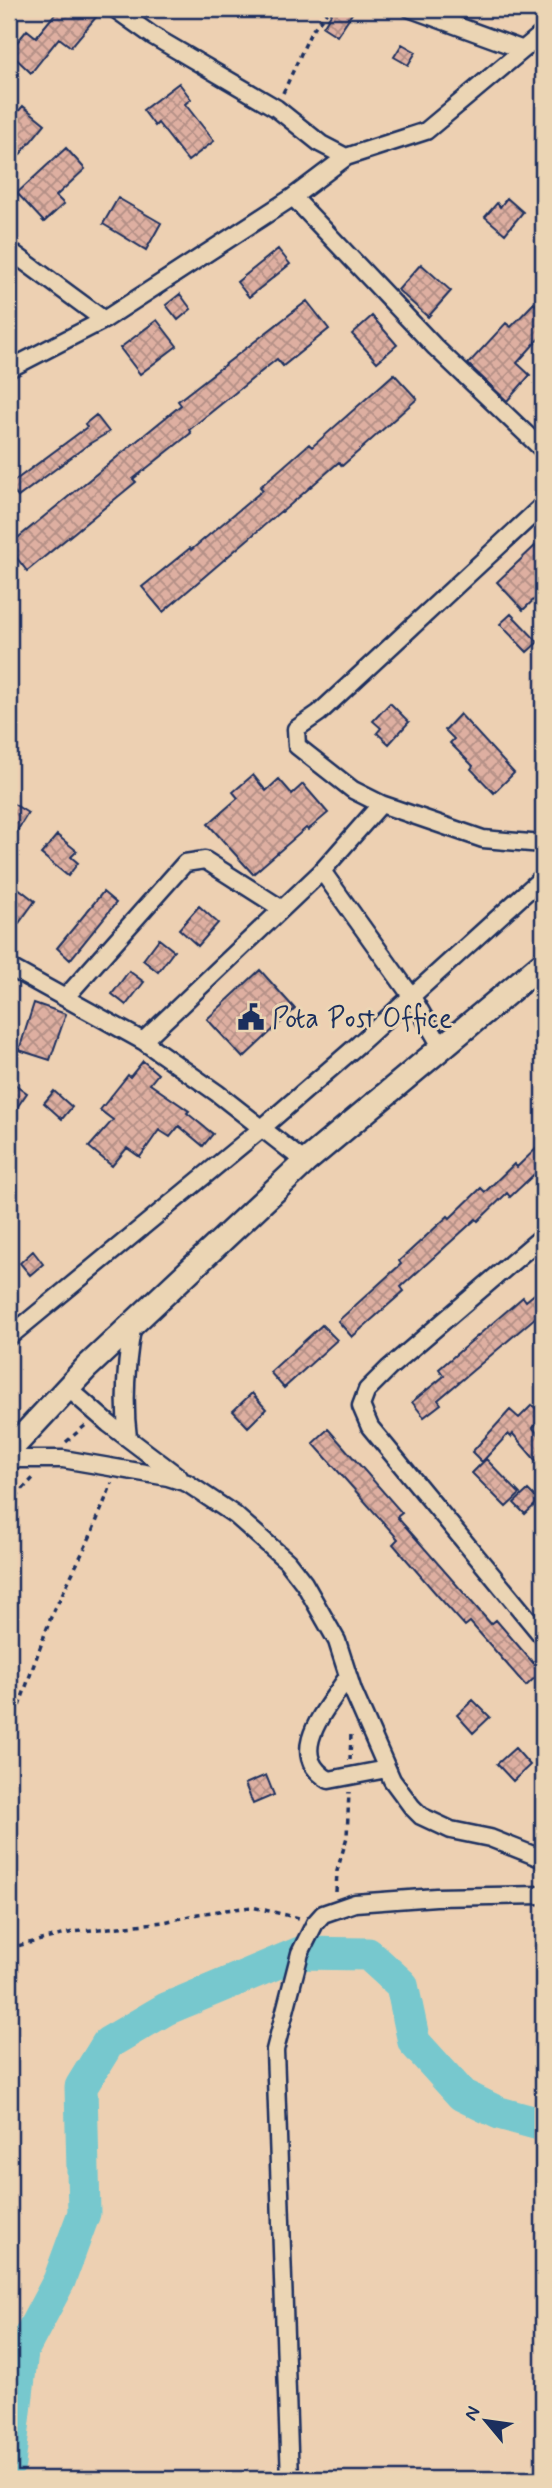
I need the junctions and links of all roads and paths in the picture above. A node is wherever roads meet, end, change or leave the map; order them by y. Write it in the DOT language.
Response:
graph roads {
  1 [pos="115,9"];
  2 [pos="328,9"];
  3 [pos="411,9"];
  4 [pos="543,33"];
  5 [pos="521,49"];
  6 [pos="276,108"];
  7 [pos="346,157"];
  8 [pos="293,197"];
  9 [pos="9,250"];
  10 [pos="104,320"];
  11 [pos="9,369"];
  12 [pos="543,450"];
  13 [pos="543,505"];
  14 [pos="381,804"];
  15 [pos="543,844"];
  16 [pos="322,871"];
  17 [pos="543,877"];
  18 [pos="282,909"];
  19 [pos="543,963"];
  20 [pos="9,967"];
  21 [pos="412,997"];
  22 [pos="65,998"];
  23 [pos="143,1041"];
  24 [pos="442,1048"];
  25 [pos="261,1129"];
  26 [pos="305,1162"];
  27 [pos="543,1237"];
  28 [pos="133,1323"];
  29 [pos="9,1337"];
  30 [pos="68,1388"];
  31 [pos="128,1438"];
  32 [pos="9,1451"];
  33 [pos="9,1459"];
  34 [pos="117,1469"];
  35 [pos="187,1483"];
  36 [pos="543,1637"];
  37 [pos="348,1676"];
  38 [pos="352,1727"];
  39 [pos="9,1734"];
  40 [pos="387,1769"];
  41 [pos="350,1776"];
  42 [pos="543,1858"];
  43 [pos="543,1895"];
  44 [pos="336,1908"];
  45 [pos="315,1923"];
  46 [pos="9,1948"];
  47 [pos="290,2479"];
  1 -- 6 [label="street"];
  2 -- 6 [label="path"];
  3 -- 5 [label="street"];
  4 -- 5 [label="street"];
  5 -- 7 [label="street"];
  6 -- 7 [label="street"];
  7 -- 8 [label="street"];
  8 -- 10 [label="street"];
  8 -- 12 [label="street"];
  9 -- 10 [label="street"];
  10 -- 11 [label="street"];
  13 -- 14 [label="street"];
  14 -- 15 [label="street"];
  14 -- 16 [label="street"];
  16 -- 18 [label="street"];
  16 -- 21 [label="street"];
  17 -- 21 [label="street"];
  18 -- 22 [label="street"];
  18 -- 23 [label="street"];
  19 -- 24 [label="street"];
  20 -- 22 [label="street"];
  21 -- 24 [label="street"];
  21 -- 25 [label="street"];
  22 -- 23 [label="street"];
  23 -- 25 [label="street"];
  24 -- 26 [label="street"];
  25 -- 26 [label="street"];
  25 -- 29 [label="street"];
  26 -- 28 [label="street"];
  27 -- 36 [label="street"];
  28 -- 30 [label="street"];
  28 -- 31 [label="street"];
  30 -- 31 [label="street"];
  30 -- 32 [label="street"];
  31 -- 35 [label="street"];
  33 -- 34 [label="street"];
  34 -- 35 [label="street"];
  34 -- 39 [label="path"];
  35 -- 37 [label="street"];
  37 -- 40 [label="street"];
  37 -- 41 [label="street"];
  38 -- 41 [label="path"];
  40 -- 41 [label="street"];
  40 -- 42 [label="street"];
  41 -- 44 [label="path"];
  43 -- 44 [label="street"];
  44 -- 45 [label="street"];
  45 -- 46 [label="path"];
  45 -- 47 [label="street"];
}
